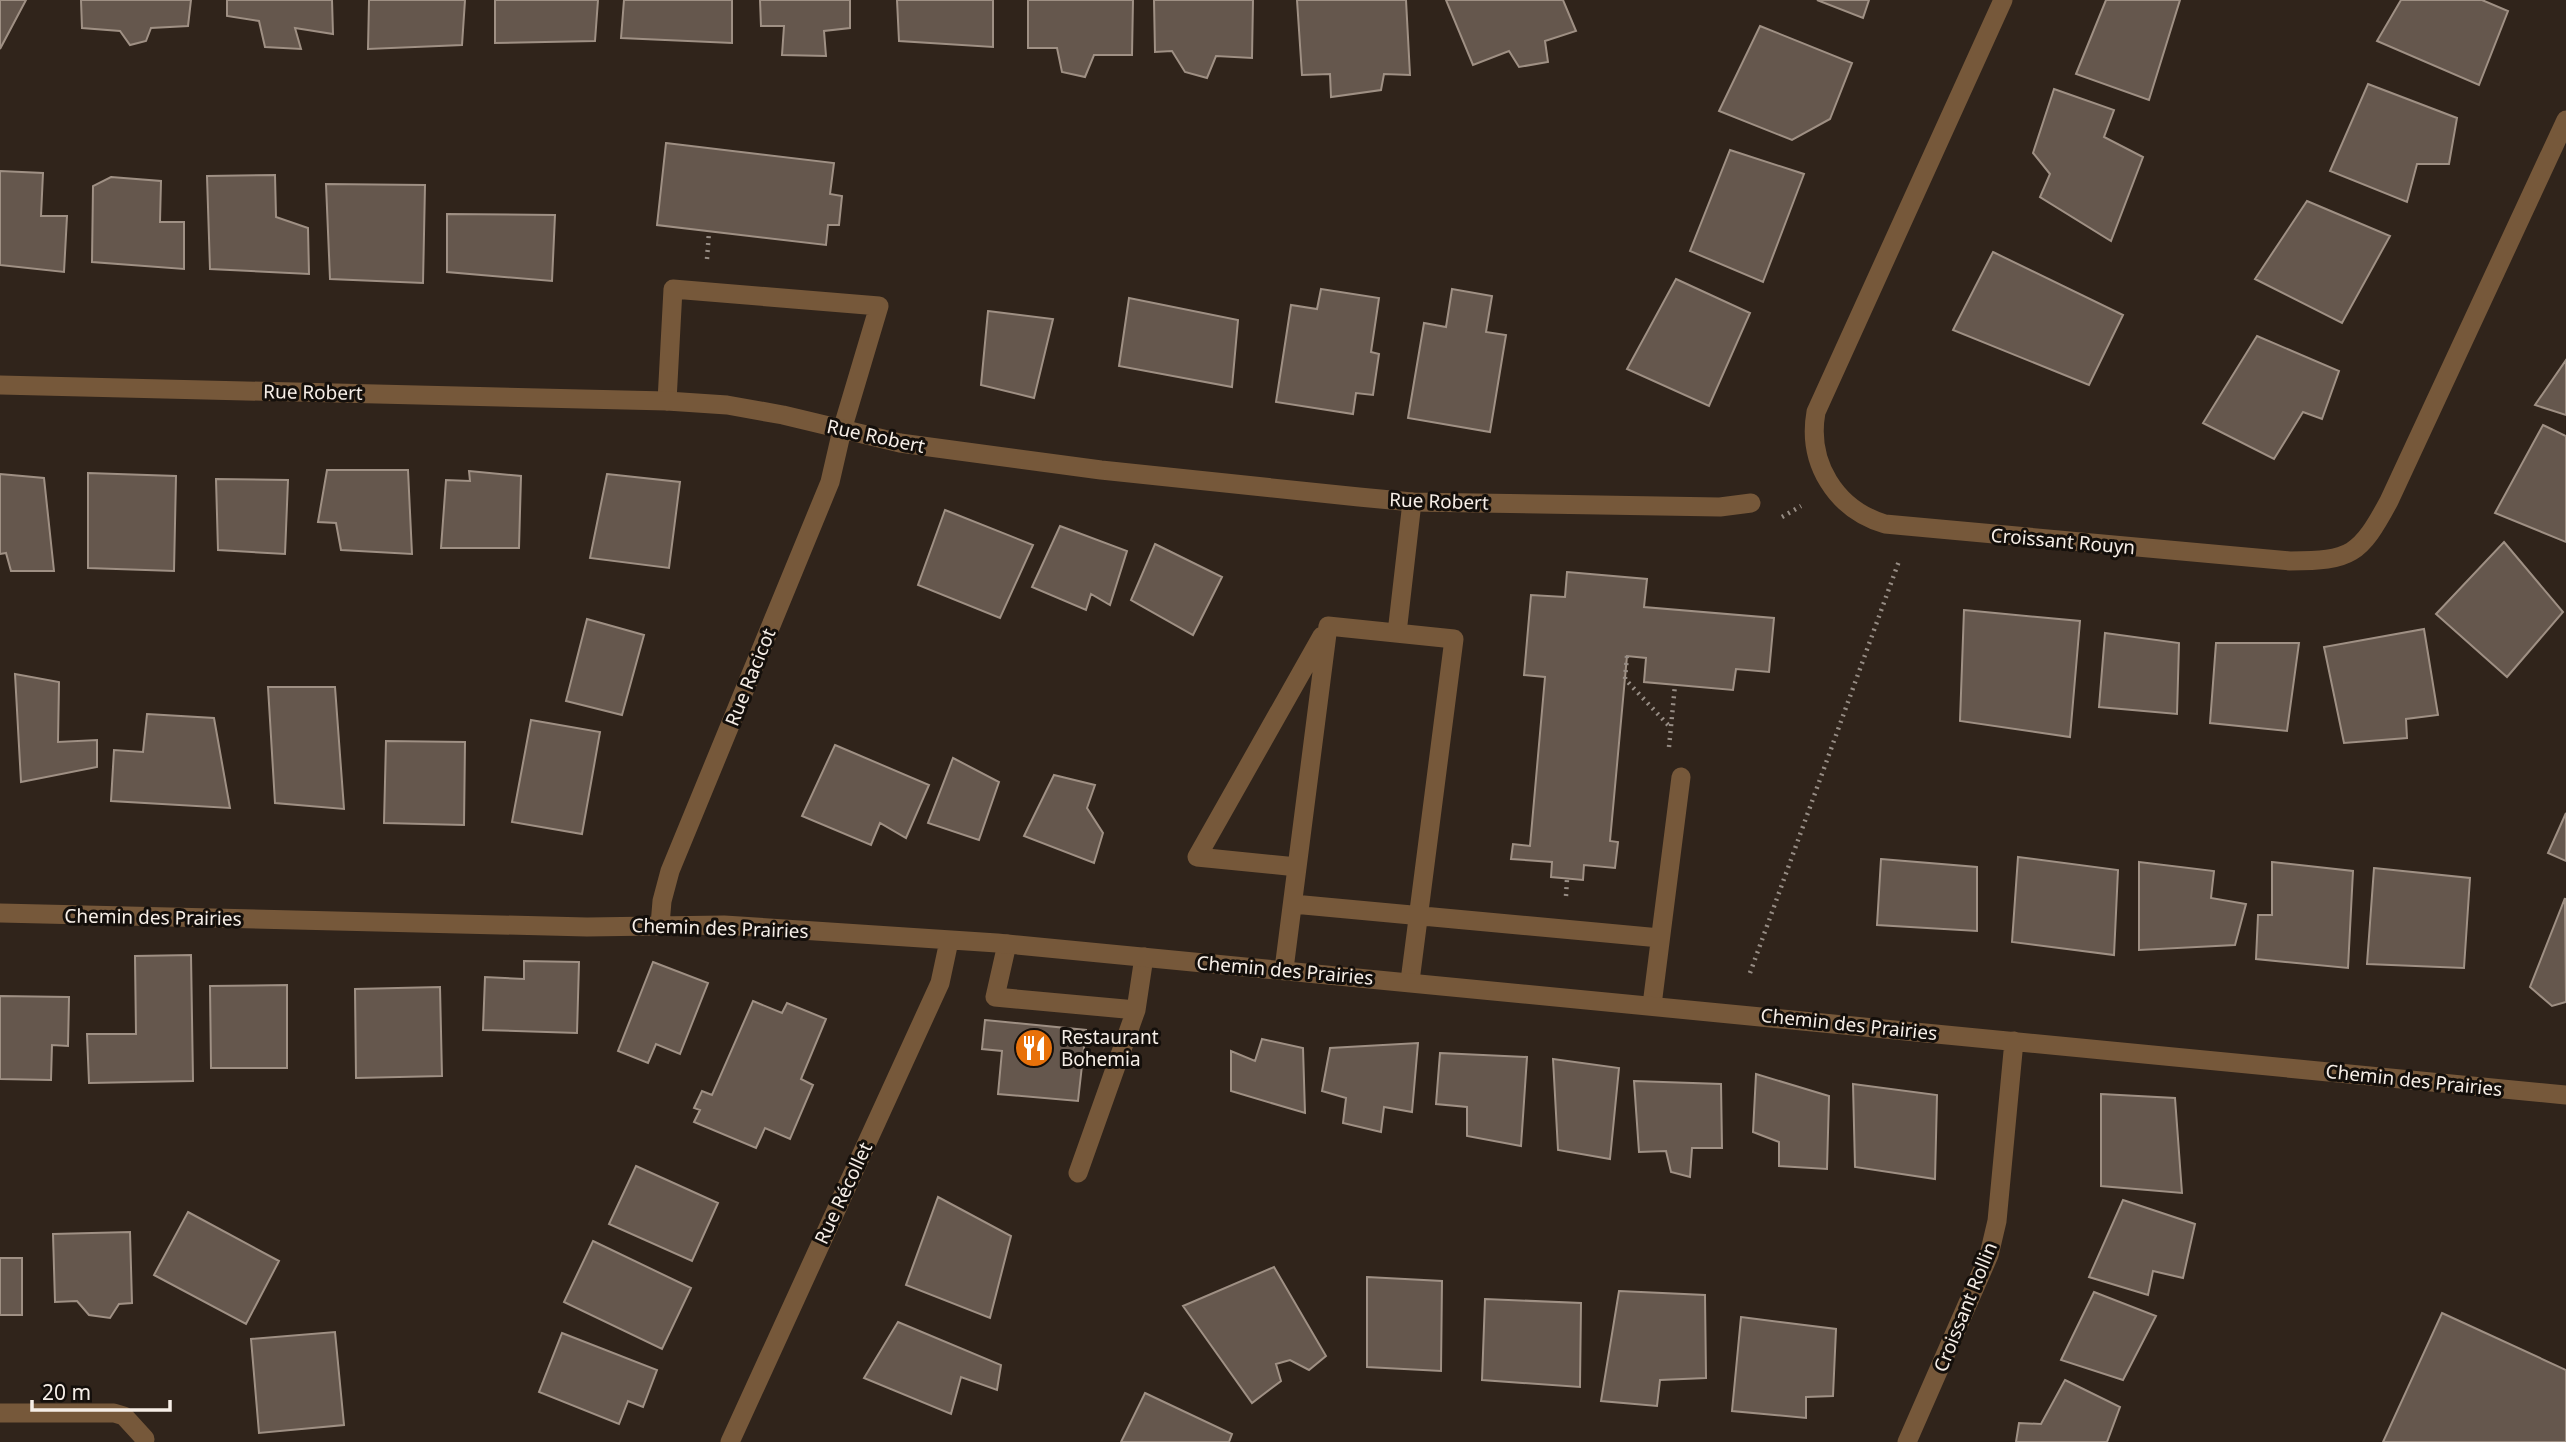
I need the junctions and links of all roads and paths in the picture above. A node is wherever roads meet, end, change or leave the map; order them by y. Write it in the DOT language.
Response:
graph roads {
  1 [pos="2003,0"];
  2 [pos="2566,120"];
  3 [pos="0,385"];
  4 [pos="667,401"];
  5 [pos="842,430"];
  6 [pos="1412,502"];
  7 [pos="1751,503"];
  8 [pos="1801,506"];
  9 [pos="1781,517"];
  10 [pos="1899,561"];
  11 [pos="1328,626"];
  12 [pos="1397,633"];
  13 [pos="1627,656"];
  14 [pos="1675,685"];
  15 [pos="1671,727"];
  16 [pos="1669,755"];
  17 [pos="1681,777"];
  18 [pos="1297,867"];
  19 [pos="1293,904"];
  20 [pos="0,913"];
  21 [pos="1420,915"];
  22 [pos="660,925"];
  23 [pos="1661,939"];
  24 [pos="949,941"];
  25 [pos="1007,944"];
  26 [pos="1144,957"];
  27 [pos="1284,969"];
  28 [pos="1750,973"];
  29 [pos="1410,981"];
  30 [pos="1652,1005"];
  31 [pos="1136,1010"];
  32 [pos="2014,1041"];
  33 [pos="2566,1095"];
  34 [pos="1078,1172"];
  35 [pos="0,1413"];
  36 [pos="145,1439"];
  37 [pos="730,1442"];
  38 [pos="1907,1442"];
  1 -- 2 [label="street, Croissant Rouyn"];
  3 -- 4 [label="street, Rue Robert"];
  4 -- 5 [label="street, Rue Robert"];
  4 -- 5 [label="street, Rue Racicot"];
  5 -- 6 [label="street, Rue Robert"];
  5 -- 22 [label="street, Rue Racicot"];
  6 -- 7 [label="street, Rue Robert"];
  6 -- 12 [label="street"];
  8 -- 9 [label="path"];
  10 -- 28 [label="path"];
  11 -- 12 [label="street"];
  11 -- 18 [label="street"];
  11 -- 18 [label="street"];
  12 -- 21 [label="street"];
  13 -- 15 [label="path"];
  14 -- 15 [label="path"];
  15 -- 16 [label="path"];
  17 -- 23 [label="street"];
  18 -- 19 [label="street"];
  19 -- 21 [label="street"];
  19 -- 27 [label="street"];
  20 -- 22 [label="street, Chemin des Prairies"];
  21 -- 23 [label="street"];
  21 -- 29 [label="street"];
  22 -- 24 [label="street, Chemin des Prairies"];
  23 -- 30 [label="street"];
  24 -- 25 [label="street, Chemin des Prairies"];
  24 -- 37 [label="street, Rue Récollet"];
  25 -- 26 [label="street, Chemin des Prairies"];
  25 -- 31 [label="street"];
  26 -- 27 [label="street, Chemin des Prairies"];
  26 -- 31 [label="street"];
  27 -- 29 [label="street, Chemin des Prairies"];
  29 -- 30 [label="street, Chemin des Prairies"];
  30 -- 32 [label="street, Chemin des Prairies"];
  31 -- 34 [label="street"];
  32 -- 33 [label="street, Chemin des Prairies"];
  32 -- 38 [label="street, Croissant Rollin"];
  35 -- 36 [label="street"];
}
